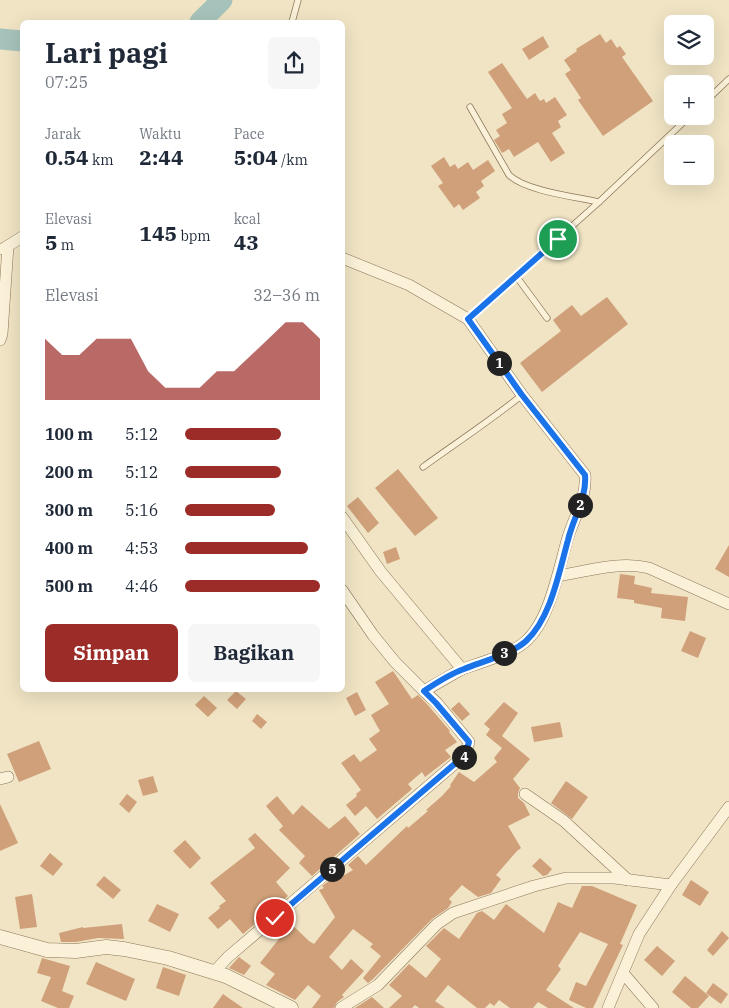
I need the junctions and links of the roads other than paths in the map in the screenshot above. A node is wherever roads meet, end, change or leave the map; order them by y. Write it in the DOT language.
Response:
graph roads {
  1 [pos="298,0"];
  2 [pos="293,20"];
  3 [pos="729,79"];
  4 [pos="714,93"];
  5 [pos="470,107"];
  6 [pos="680,125"];
  7 [pos="599,202"];
  8 [pos="20,239"];
  9 [pos="4,249"];
  10 [pos="345,259"];
  11 [pos="516,276"];
  12 [pos="548,318"];
  13 [pos="468,319"];
  14 [pos="0,340"];
  15 [pos="522,395"];
  16 [pos="423,467"];
  17 [pos="345,521"];
  18 [pos="558,576"];
  19 [pos="345,594"];
  20 [pos="729,604"];
  21 [pos="462,669"];
  22 [pos="424,691"];
  23 [pos="525,794"];
  24 [pos="729,807"];
  25 [pos="628,880"];
  26 [pos="671,885"];
  27 [pos="0,937"];
  28 [pos="214,972"];
  29 [pos="623,973"];
  30 [pos="291,1008"];
  31 [pos="341,1008"];
  32 [pos="608,1008"];
  33 [pos="653,1008"];
  1 -- 2 [label="lane"];
  3 -- 4 [label="lane"];
  5 -- 7 [label="lane"];
  6 -- 7 [label="lane"];
  7 -- 11 [label="lane"];
  8 -- 9 [label="street"];
  9 -- 14 [label="street"];
  10 -- 13 [label="street"];
  11 -- 12 [label="lane"];
  11 -- 13 [label="lane"];
  13 -- 15 [label="street"];
  15 -- 16 [label="lane"];
  15 -- 18 [label="street"];
  17 -- 21 [label="street"];
  18 -- 20 [label="street"];
  18 -- 21 [label="street"];
  19 -- 22 [label="street"];
  21 -- 22 [label="street"];
  22 -- 28 [label="street"];
  23 -- 25 [label="street"];
  24 -- 26 [label="street"];
  25 -- 26 [label="street"];
  25 -- 31 [label="street"];
  26 -- 29 [label="street"];
  27 -- 28 [label="street"];
  28 -- 30 [label="street"];
  29 -- 32 [label="street"];
  29 -- 33 [label="street"];
}
